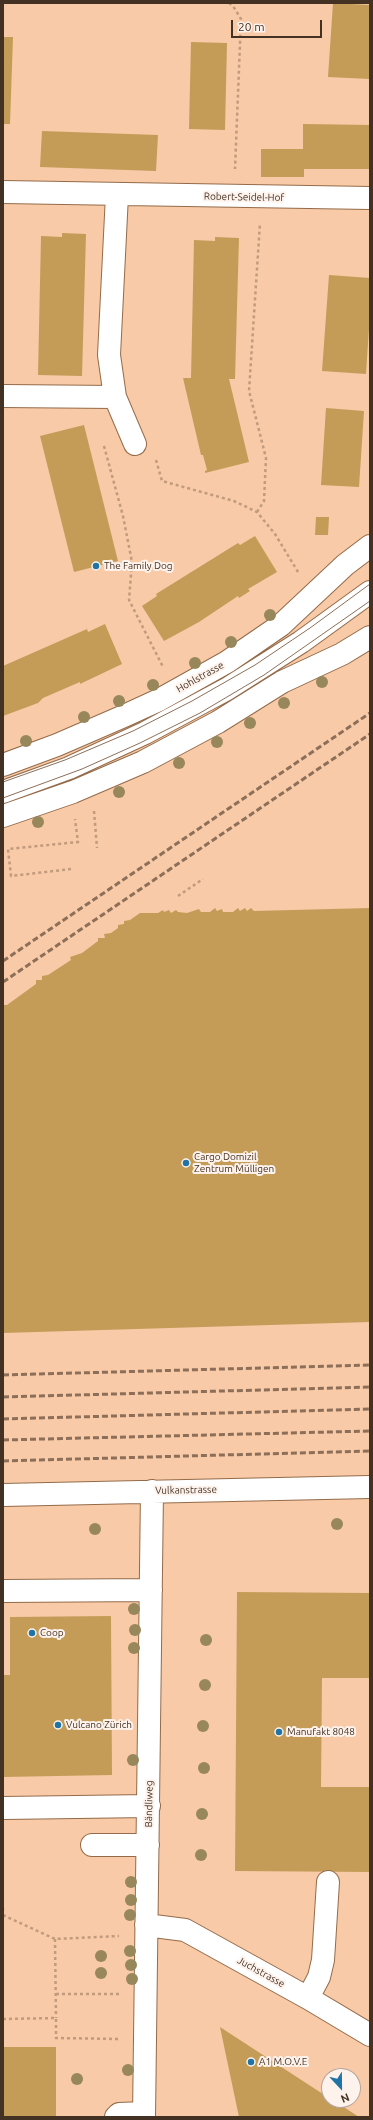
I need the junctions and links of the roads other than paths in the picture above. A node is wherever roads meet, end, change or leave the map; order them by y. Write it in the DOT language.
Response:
graph roads {
  1 [pos="3,192"];
  2 [pos="117,195"];
  3 [pos="370,198"];
  4 [pos="3,396"];
  5 [pos="115,397"];
  6 [pos="135,444"];
  7 [pos="370,546"];
  8 [pos="370,592"];
  9 [pos="370,637"];
  10 [pos="3,765"];
  11 [pos="3,792"];
  12 [pos="3,816"];
  13 [pos="370,1487"];
  14 [pos="152,1491"];
  15 [pos="3,1495"];
  16 [pos="151,1590"];
  17 [pos="3,1591"];
  18 [pos="149,1806"];
  19 [pos="3,1808"];
  20 [pos="92,1844"];
  21 [pos="148,1845"];
  22 [pos="328,1882"];
  23 [pos="146,1925"];
  24 [pos="308,1998"];
  25 [pos="370,2036"];
  26 [pos="144,2115"];
  27 [pos="116,2117"];
  1 -- 2 [label="street, Robert-Seidel-Hof"];
  2 -- 3 [label="street, Robert-Seidel-Hof"];
  2 -- 5 [label="street"];
  4 -- 5 [label="street"];
  5 -- 6 [label="street"];
  7 -- 10 [label="street, Hohlstrasse"];
  8 -- 11 [label="street"];
  9 -- 12 [label="street"];
  13 -- 14 [label="street, Vulkanstrasse"];
  14 -- 15 [label="street, Vulkanstrasse"];
  14 -- 16 [label="street, Bändliweg"];
  16 -- 17 [label="street"];
  16 -- 18 [label="street, Bändliweg"];
  18 -- 19 [label="street"];
  18 -- 21 [label="street, Bändliweg"];
  20 -- 21 [label="street"];
  21 -- 23 [label="street, Bändliweg"];
  22 -- 24 [label="street"];
  23 -- 24 [label="street, Juchstrasse"];
  23 -- 26 [label="street, Bändliweg"];
  24 -- 25 [label="street, Juchstrasse"];
  26 -- 27 [label="street"];
}
